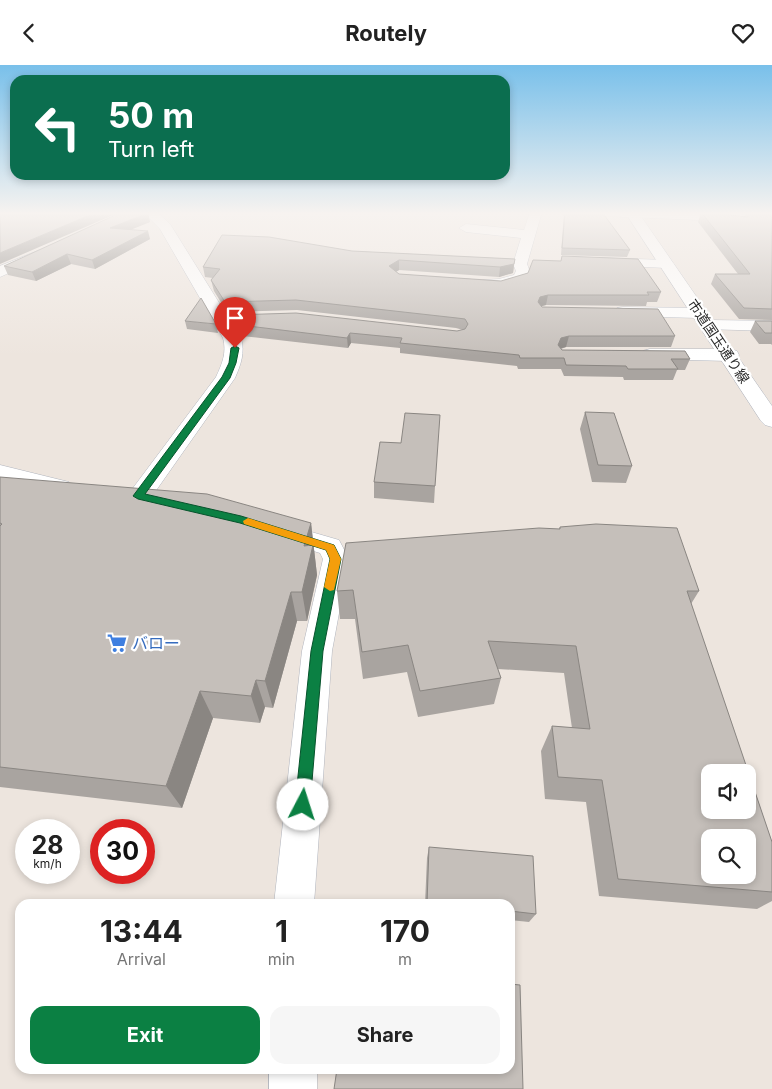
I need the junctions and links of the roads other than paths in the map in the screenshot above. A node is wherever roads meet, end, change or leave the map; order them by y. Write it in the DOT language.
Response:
graph roads {
  1 [pos="26,260"];
  2 [pos="184,260"];
  3 [pos="522,260"];
  4 [pos="664,260"];
  5 [pos="587,262"];
  6 [pos="667,264"];
  7 [pos="0,272"];
  8 [pos="473,282"];
  9 [pos="604,312"];
  10 [pos="239,318"];
  11 [pos="219,319"];
  12 [pos="705,319"];
  13 [pos="772,326"];
  14 [pos="633,355"];
  15 [pos="730,355"];
  16 [pos="772,421"];
  17 [pos="0,473"];
  18 [pos="84,490"];
  19 [pos="167,503"];
  20 [pos="259,525"];
  21 [pos="294,899"];
  22 [pos="293,1074"];
  23 [pos="292,1089"];
  1 -- 7 [label="street"];
  2 -- 11 [label="street"];
  3 -- 8 [label="street"];
  4 -- 6 [label="street, 市道国玉通り線"];
  5 -- 6 [label="street"];
  6 -- 12 [label="street, 市道国玉通り線"];
  9 -- 12 [label="street"];
  10 -- 11 [label="street"];
  11 -- 19 [label="street"];
  12 -- 13 [label="street"];
  12 -- 15 [label="street, 市道国玉通り線"];
  14 -- 15 [label="street"];
  15 -- 16 [label="street, 市道国玉通り線"];
  17 -- 18 [label="street"];
  20 -- 21 [label="street"];
  22 -- 23 [label="street"];
}
